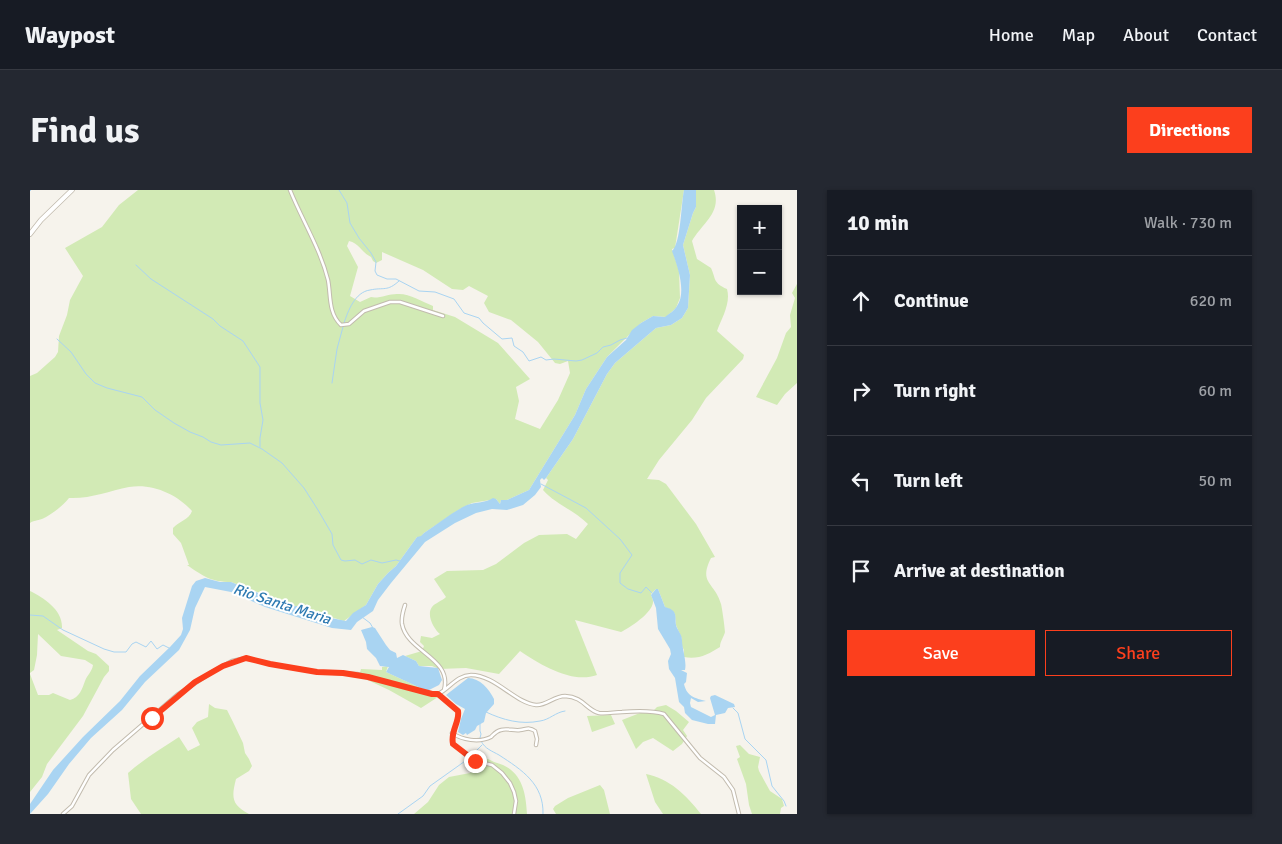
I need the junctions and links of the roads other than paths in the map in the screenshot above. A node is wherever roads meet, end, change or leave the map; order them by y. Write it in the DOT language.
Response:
graph roads {
  1 [pos="72,190"];
  2 [pos="290,190"];
  3 [pos="30,234"];
  4 [pos="443,316"];
  5 [pos="405,605"];
  6 [pos="444,691"];
  7 [pos="438,694"];
  8 [pos="452,733"];
  9 [pos="536,745"];
  10 [pos="63,814"];
  11 [pos="514,814"];
  12 [pos="739,814"];
  1 -- 3 [label="street"];
  2 -- 4 [label="street"];
  5 -- 6 [label="street"];
  6 -- 7 [label="street"];
  6 -- 12 [label="street"];
  7 -- 8 [label="street"];
  7 -- 10 [label="street"];
  8 -- 9 [label="street"];
  8 -- 11 [label="street"];
}
